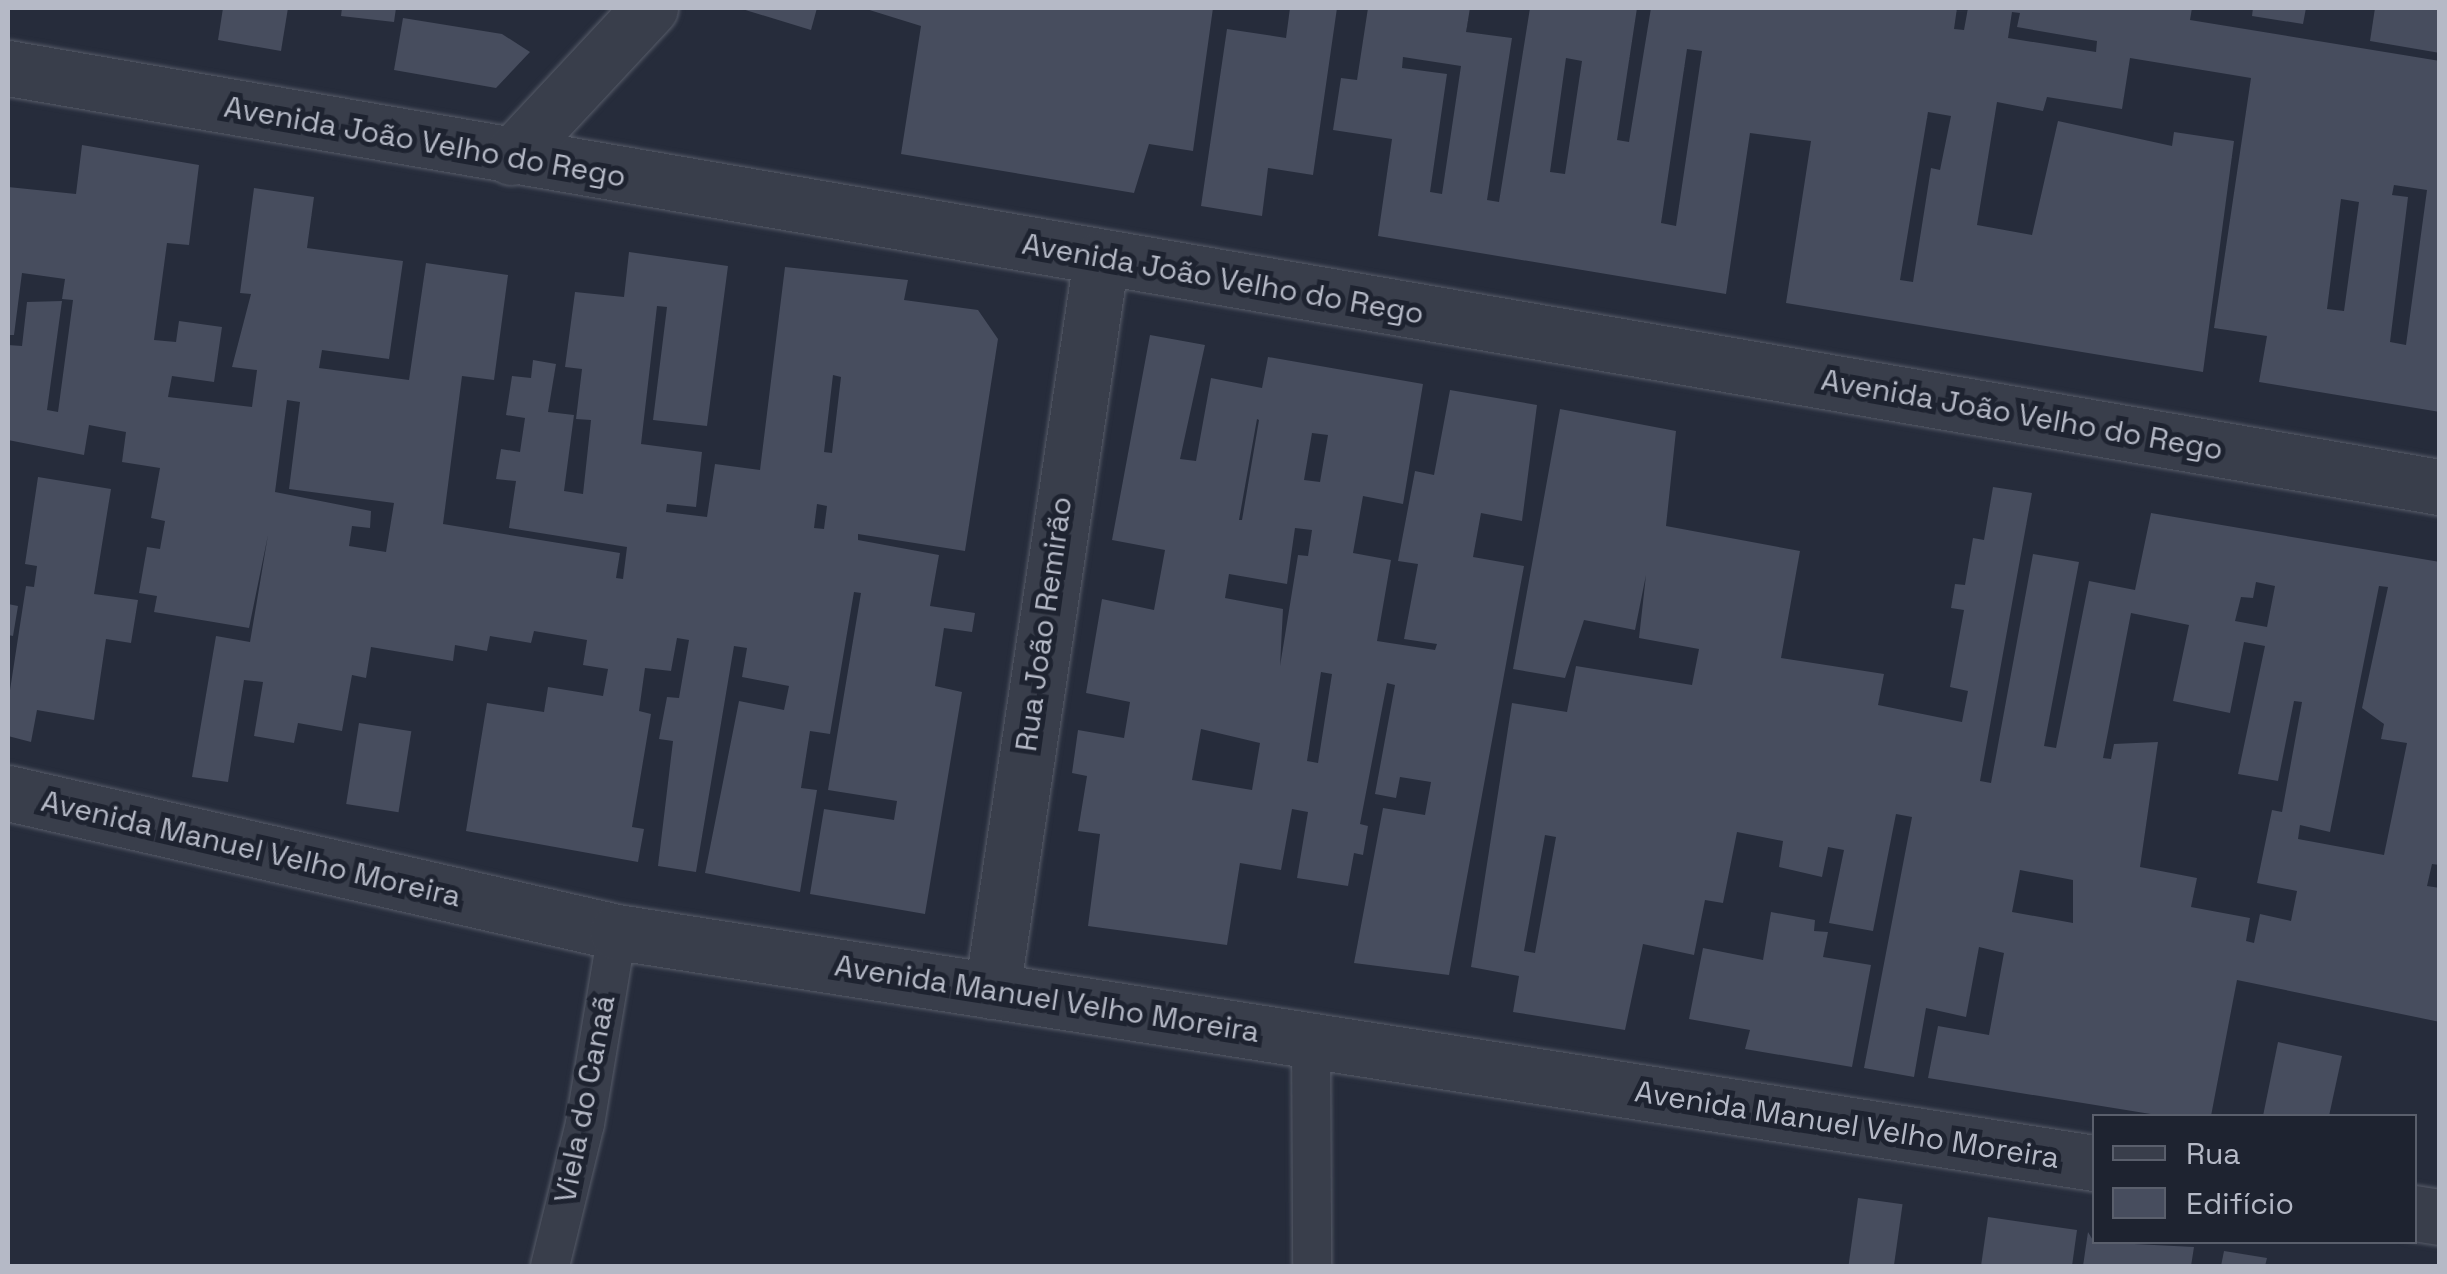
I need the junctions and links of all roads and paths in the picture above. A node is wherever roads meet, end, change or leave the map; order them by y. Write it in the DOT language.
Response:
graph roads {
  1 [pos="650,8"];
  2 [pos="8,68"];
  3 [pos="511,158"];
  4 [pos="1101,258"];
  5 [pos="2440,487"];
  6 [pos="8,793"];
  7 [pos="617,932"];
  8 [pos="992,991"];
  9 [pos="1311,1040"];
  10 [pos="2092,1163"];
  11 [pos="550,1266"];
  12 [pos="1312,1266"];
  1 -- 3 [label="street"];
  2 -- 3 [label="street, Avenida João Velho do Rego"];
  3 -- 4 [label="street, Avenida João Velho do Rego"];
  4 -- 5 [label="street, Avenida João Velho do Rego"];
  4 -- 8 [label="street, Rua João Remirão"];
  6 -- 7 [label="street, Avenida Manuel Velho Moreira"];
  7 -- 8 [label="street, Avenida Manuel Velho Moreira"];
  7 -- 11 [label="lane, Viela do Canaã"];
  8 -- 9 [label="street, Avenida Manuel Velho Moreira"];
  9 -- 10 [label="street, Avenida Manuel Velho Moreira"];
  9 -- 12 [label="lane"];
}
